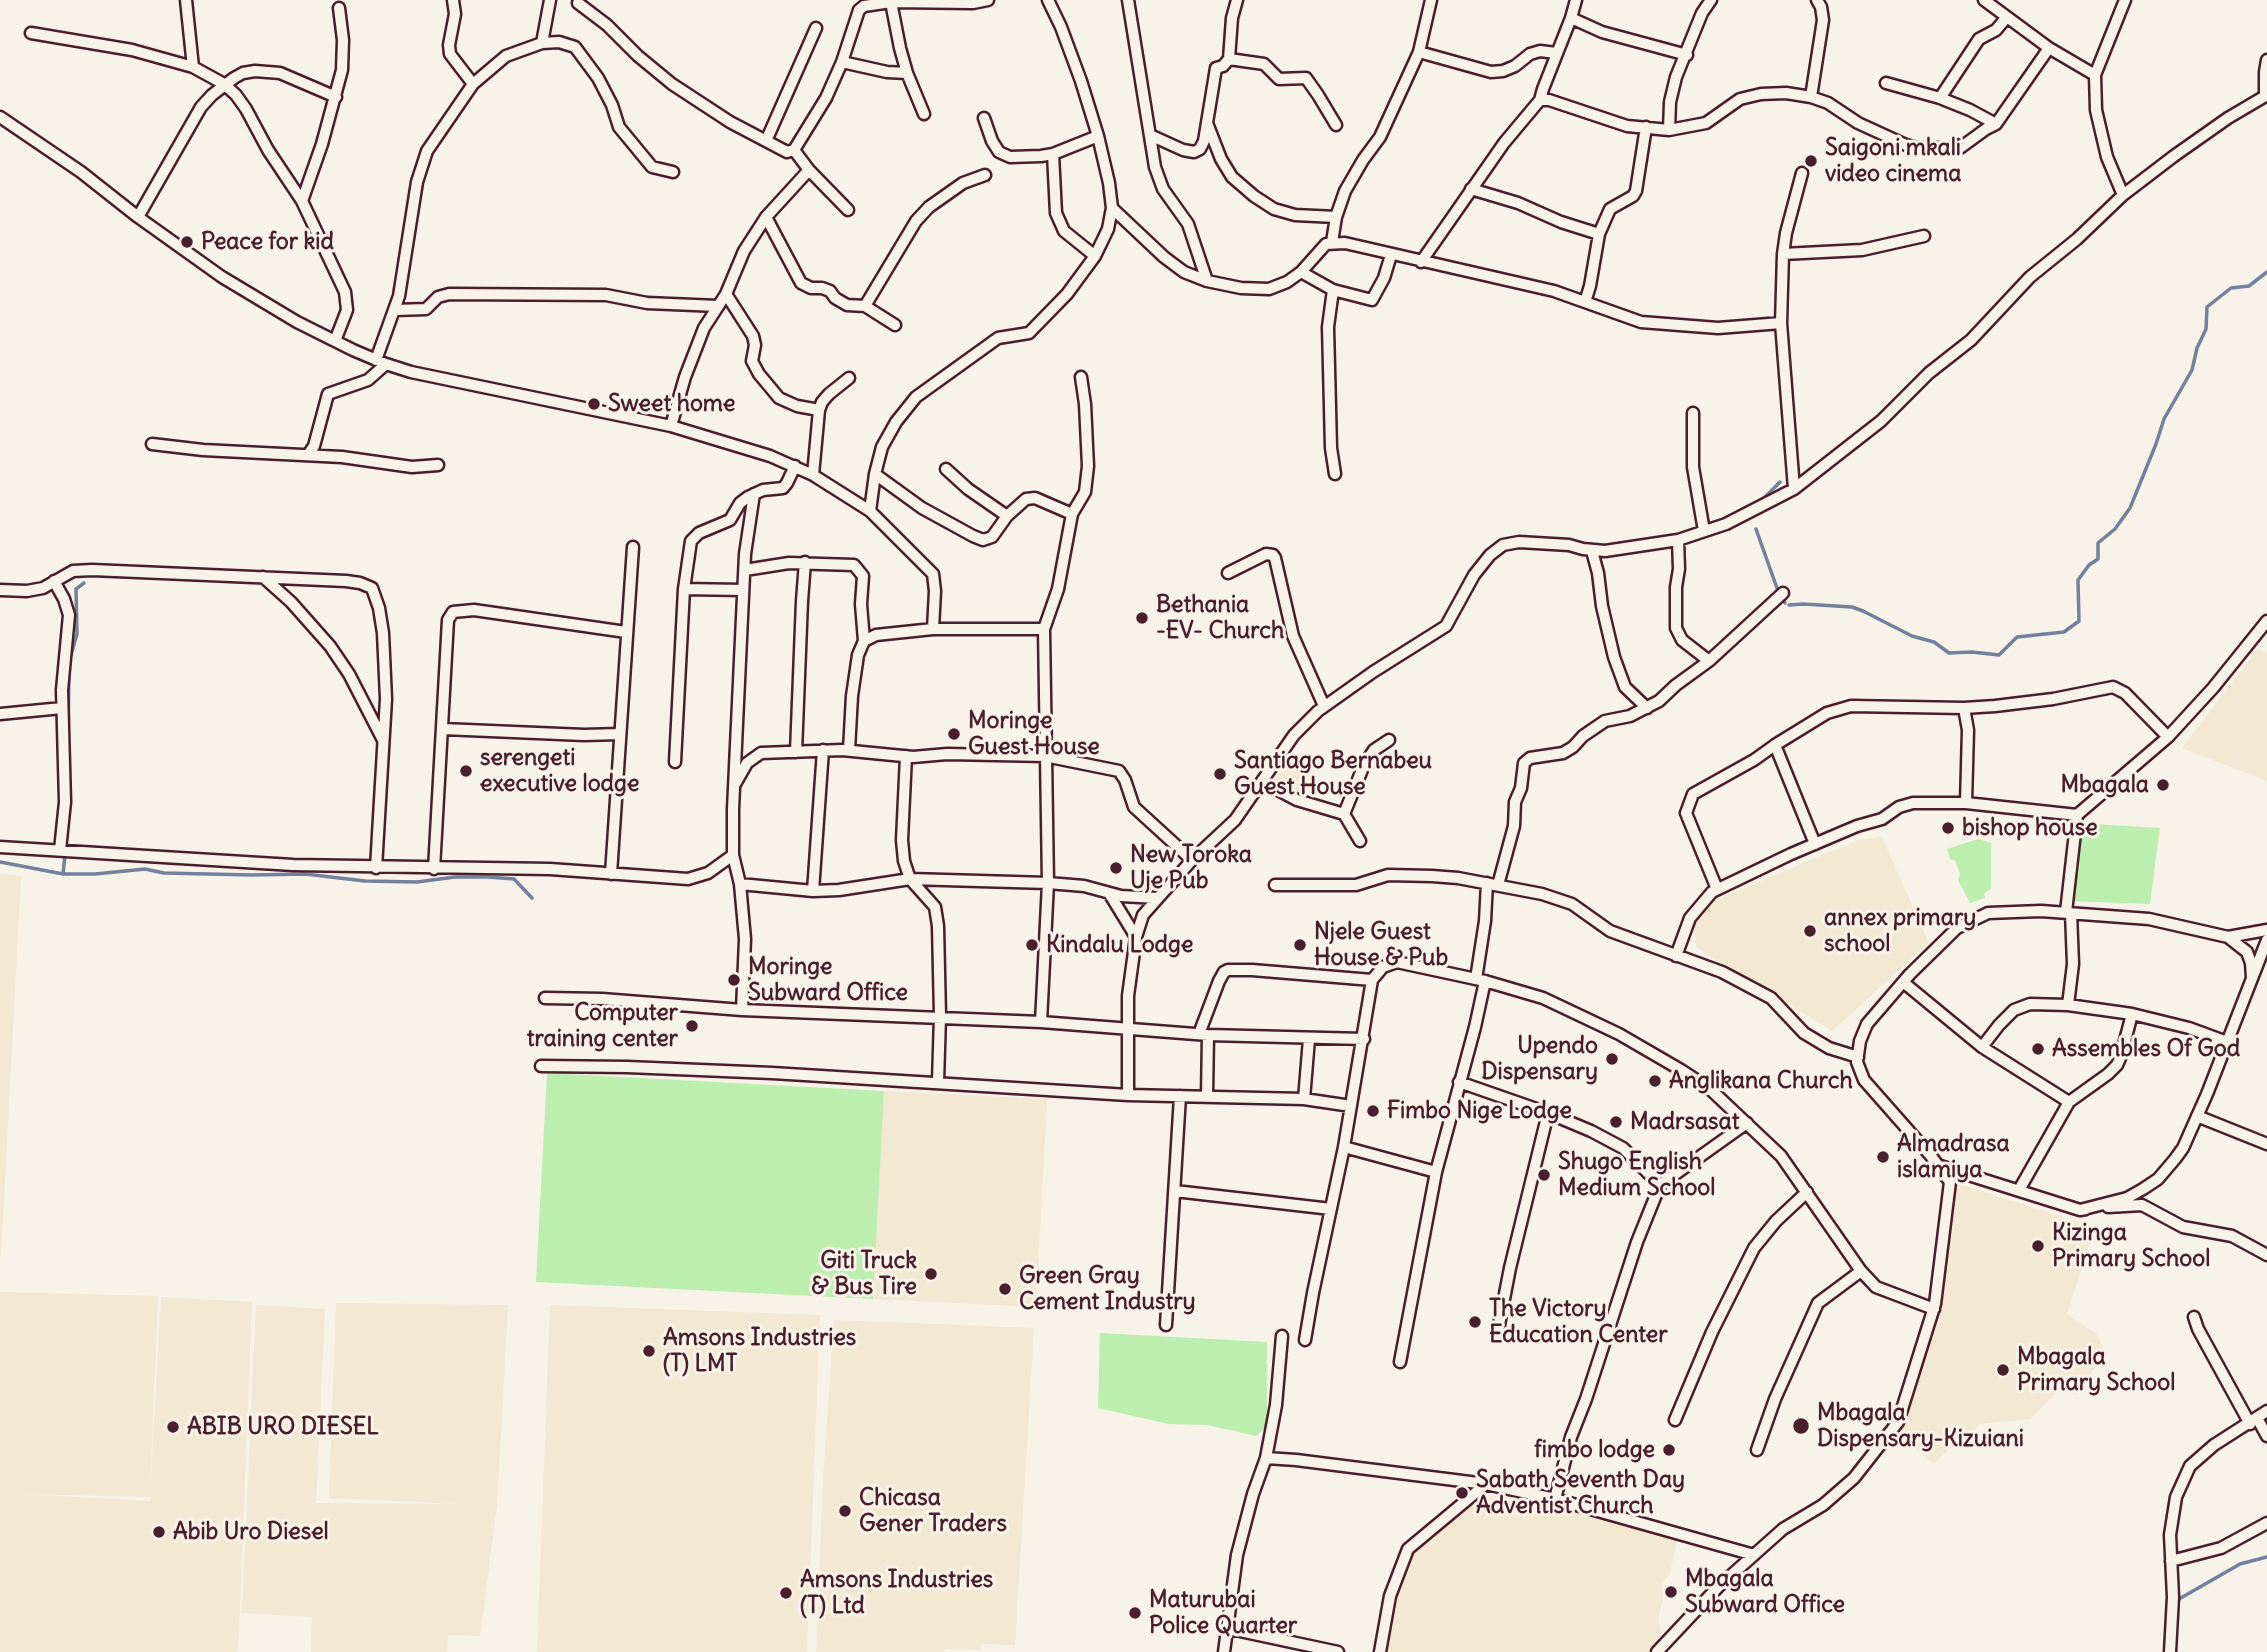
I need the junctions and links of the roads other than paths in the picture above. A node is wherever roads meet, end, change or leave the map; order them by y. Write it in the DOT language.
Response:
graph roads {
  1 [pos="186,0"];
  2 [pos="453,0"];
  3 [pos="550,0"];
  4 [pos="988,0"];
  5 [pos="1048,0"];
  6 [pos="1128,0"];
  7 [pos="1237,0"];
  8 [pos="1431,0"];
  9 [pos="1576,0"];
  10 [pos="1711,0"];
  11 [pos="1984,0"];
  12 [pos="2125,0"];
  13 [pos="891,2"];
  14 [pos="1821,2"];
  15 [pos="578,3"];
  16 [pos="339,8"];
  17 [pos="1572,18"];
  18 [pos="2006,18"];
  19 [pos="816,28"];
  20 [pos="31,33"];
  21 [pos="542,43"];
  22 [pos="2049,48"];
  23 [pos="1419,51"];
  24 [pos="1556,53"];
  25 [pos="1687,55"];
  26 [pos="1229,59"];
  27 [pos="2267,60"];
  28 [pos="842,62"];
  29 [pos="193,67"];
  30 [pos="907,73"];
  31 [pos="2095,75"];
  32 [pos="1886,83"];
  33 [pos="225,84"];
  34 [pos="473,84"];
  35 [pos="2266,96"];
  36 [pos="336,97"];
  37 [pos="1811,97"];
  38 [pos="1940,99"];
  39 [pos="1540,100"];
  40 [pos="924,114"];
  41 [pos="0,117"];
  42 [pos="984,118"];
  43 [pos="1207,123"];
  44 [pos="1996,124"];
  45 [pos="1336,125"];
  46 [pos="1646,127"];
  47 [pos="1669,130"];
  48 [pos="1150,135"];
  49 [pos="1098,136"];
  50 [pos="766,141"];
  51 [pos="794,150"];
  52 [pos="1053,153"];
  53 [pos="809,170"];
  54 [pos="673,172"];
  55 [pos="1802,173"];
  56 [pos="985,175"];
  57 [pos="1471,189"];
  58 [pos="2123,195"];
  59 [pos="302,201"];
  60 [pos="1112,208"];
  61 [pos="848,210"];
  62 [pos="138,217"];
  63 [pos="766,217"];
  64 [pos="1336,217"];
  65 [pos="1599,234"];
  66 [pos="1924,236"];
  67 [pos="1332,243"];
  68 [pos="1783,254"];
  69 [pos="1391,255"];
  70 [pos="1095,256"];
  71 [pos="1421,262"];
  72 [pos="1301,272"];
  73 [pos="1207,281"];
  74 [pos="1333,290"];
  75 [pos="726,294"];
  76 [pos="1585,303"];
  77 [pos="718,306"];
  78 [pos="865,306"];
  79 [pos="395,310"];
  80 [pos="1781,323"];
  81 [pos="895,325"];
  82 [pos="335,341"];
  83 [pos="381,362"];
  84 [pos="1081,377"];
  85 [pos="849,378"];
  86 [pos="819,410"];
  87 [pos="1693,413"];
  88 [pos="671,426"];
  89 [pos="152,444"];
  90 [pos="308,455"];
  91 [pos="438,465"];
  92 [pos="795,466"];
  93 [pos="946,469"];
  94 [pos="875,474"];
  95 [pos="1335,474"];
  96 [pos="813,475"];
  97 [pos="1794,489"];
  98 [pos="754,494"];
  99 [pos="870,510"];
  100 [pos="1072,514"];
  101 [pos="1007,516"];
  102 [pos="1704,531"];
  103 [pos="1678,540"];
  104 [pos="632,547"];
  105 [pos="1592,551"];
  106 [pos="806,562"];
  107 [pos="745,570"];
  108 [pos="1228,573"];
  109 [pos="263,577"];
  110 [pos="54,581"];
  111 [pos="684,589"];
  112 [pos="0,590"];
  113 [pos="743,590"];
  114 [pos="1783,593"];
  115 [pos="2267,621"];
  116 [pos="1044,628"];
  117 [pos="933,629"];
  118 [pos="626,632"];
  119 [pos="864,641"];
  120 [pos="1709,661"];
  121 [pos="1324,706"];
  122 [pos="62,708"];
  123 [pos="1647,708"];
  124 [pos="1964,708"];
  125 [pos="0,714"];
  126 [pos="443,729"];
  127 [pos="620,734"];
  128 [pos="2168,737"];
  129 [pos="1389,740"];
  130 [pos="384,741"];
  131 [pos="1775,745"];
  132 [pos="823,750"];
  133 [pos="849,750"];
  134 [pos="796,752"];
  135 [pos="1045,756"];
  136 [pos="906,757"];
  137 [pos="675,762"];
  138 [pos="1263,782"];
  139 [pos="735,784"];
  140 [pos="1966,803"];
  141 [pos="1344,814"];
  142 [pos="2077,815"];
  143 [pos="1360,841"];
  144 [pos="1815,844"];
  145 [pos="0,848"];
  146 [pos="60,850"];
  147 [pos="733,855"];
  148 [pos="1192,860"];
  149 [pos="376,868"];
  150 [pos="681,868"];
  151 [pos="434,869"];
  152 [pos="611,874"];
  153 [pos="688,879"];
  154 [pos="910,879"];
  155 [pos="1048,883"];
  156 [pos="740,884"];
  157 [pos="1493,884"];
  158 [pos="1275,885"];
  159 [pos="1717,889"];
  160 [pos="813,891"];
  161 [pos="1109,893"];
  162 [pos="1157,898"];
  163 [pos="2068,913"];
  164 [pos="2267,930"];
  165 [pos="1136,937"];
  166 [pos="2228,937"];
  167 [pos="2267,940"];
  168 [pos="1676,956"];
  169 [pos="2252,978"];
  170 [pos="1373,979"];
  171 [pos="1480,980"];
  172 [pos="1903,982"];
  173 [pos="545,998"];
  174 [pos="2068,1005"];
  175 [pos="742,1010"];
  176 [pos="2132,1014"];
  177 [pos="940,1016"];
  178 [pos="1041,1022"];
  179 [pos="1129,1028"];
  180 [pos="1203,1034"];
  181 [pos="1310,1039"];
  182 [pos="1364,1039"];
  183 [pos="2227,1042"];
  184 [pos="1982,1047"];
  185 [pos="1858,1057"];
  186 [pos="541,1066"];
  187 [pos="938,1082"];
  188 [pos="1459,1082"];
  189 [pos="1128,1095"];
  190 [pos="1180,1096"];
  191 [pos="1207,1097"];
  192 [pos="1304,1100"];
  193 [pos="2069,1102"];
  194 [pos="1351,1106"];
  195 [pos="1548,1113"];
  196 [pos="2197,1116"];
  197 [pos="1747,1123"];
  198 [pos="2267,1144"];
  199 [pos="1344,1147"];
  200 [pos="1937,1165"];
  201 [pos="1436,1172"];
  202 [pos="1660,1185"];
  203 [pos="2019,1190"];
  204 [pos="1175,1191"];
  205 [pos="1807,1192"];
  206 [pos="1331,1209"];
  207 [pos="2080,1210"];
  208 [pos="2267,1255"];
  209 [pos="1861,1271"];
  210 [pos="1934,1309"];
  211 [pos="2194,1317"];
  212 [pos="1166,1325"];
  213 [pos="1498,1329"];
  214 [pos="1282,1336"];
  215 [pos="1305,1340"];
  216 [pos="1400,1362"];
  217 [pos="2267,1411"];
  218 [pos="1675,1420"];
  219 [pos="2253,1421"];
  220 [pos="2267,1436"];
  221 [pos="1757,1450"];
  222 [pos="1266,1458"];
  223 [pos="1486,1484"];
  224 [pos="1555,1499"];
  225 [pos="2267,1523"];
  226 [pos="1754,1555"];
  227 [pos="2171,1561"];
  228 [pos="1226,1628"];
  229 [pos="1224,1652"];
  230 [pos="1338,1652"];
  231 [pos="1380,1652"];
  232 [pos="1657,1652"];
  233 [pos="2170,1652"];
  1 -- 29 [label="street"];
  2 -- 34 [label="street"];
  3 -- 21 [label="street"];
  4 -- 13 [label="street"];
  5 -- 49 [label="street"];
  6 -- 48 [label="street"];
  7 -- 26 [label="street"];
  8 -- 23 [label="street"];
  9 -- 17 [label="street"];
  10 -- 25 [label="street"];
  11 -- 18 [label="street"];
  12 -- 31 [label="street"];
  13 -- 28 [label="street"];
  13 -- 30 [label="street"];
  14 -- 37 [label="street"];
  15 -- 50 [label="street"];
  16 -- 36 [label="street"];
  17 -- 24 [label="street"];
  17 -- 25 [label="street"];
  18 -- 22 [label="street"];
  18 -- 38 [label="street"];
  19 -- 50 [label="street"];
  20 -- 29 [label="street"];
  21 -- 34 [label="street"];
  21 -- 54 [label="street"];
  22 -- 31 [label="street"];
  22 -- 44 [label="street"];
  23 -- 24 [label="street"];
  23 -- 64 [label="street"];
  24 -- 39 [label="street"];
  25 -- 47 [label="street"];
  26 -- 43 [label="street"];
  26 -- 45 [label="street"];
  27 -- 35 [label="street"];
  28 -- 30 [label="street"];
  28 -- 51 [label="street"];
  29 -- 33 [label="street"];
  30 -- 40 [label="street"];
  31 -- 58 [label="street"];
  32 -- 38 [label="street"];
  33 -- 36 [label="street"];
  33 -- 59 [label="street"];
  33 -- 62 [label="street"];
  34 -- 79 [label="street"];
  35 -- 58 [label="street"];
  36 -- 59 [label="street"];
  37 -- 44 [label="street"];
  37 -- 47 [label="street"];
  38 -- 44 [label="street"];
  39 -- 46 [label="street"];
  39 -- 57 [label="street"];
  41 -- 62 [label="street"];
  42 -- 52 [label="street"];
  43 -- 48 [label="street"];
  43 -- 64 [label="street"];
  46 -- 47 [label="street"];
  46 -- 65 [label="street"];
  48 -- 73 [label="street"];
  49 -- 52 [label="street"];
  49 -- 60 [label="street"];
  50 -- 51 [label="street"];
  51 -- 53 [label="street"];
  52 -- 70 [label="street"];
  53 -- 61 [label="street"];
  53 -- 63 [label="street"];
  55 -- 68 [label="street"];
  56 -- 78 [label="street"];
  57 -- 65 [label="street"];
  57 -- 71 [label="street"];
  58 -- 97 [label="street"];
  59 -- 82 [label="street"];
  60 -- 70 [label="street"];
  60 -- 73 [label="street"];
  62 -- 82 [label="street"];
  63 -- 75 [label="street"];
  63 -- 78 [label="street"];
  64 -- 67 [label="street"];
  65 -- 76 [label="street"];
  66 -- 68 [label="street"];
  67 -- 69 [label="street"];
  67 -- 72 [label="street"];
  68 -- 80 [label="street"];
  69 -- 71 [label="street"];
  69 -- 74 [label="street"];
  70 -- 94 [label="street"];
  71 -- 76 [label="street"];
  72 -- 73 [label="street"];
  72 -- 74 [label="street"];
  74 -- 95 [label="street"];
  75 -- 77 [label="street"];
  75 -- 86 [label="street"];
  76 -- 80 [label="street"];
  77 -- 79 [label="street"];
  77 -- 88 [label="street"];
  78 -- 81 [label="street"];
  79 -- 83 [label="street"];
  80 -- 97 [label="street"];
  82 -- 83 [label="street"];
  83 -- 88 [label="street"];
  83 -- 90 [label="street"];
  84 -- 100 [label="street"];
  85 -- 86 [label="street"];
  86 -- 96 [label="street"];
  87 -- 102 [label="street"];
  88 -- 92 [label="street"];
  89 -- 90 [label="street"];
  90 -- 91 [label="street"];
  92 -- 96 [label="street"];
  92 -- 98 [label="street"];
  93 -- 101 [label="street"];
  94 -- 99 [label="street"];
  94 -- 101 [label="street"];
  96 -- 99 [label="street"];
  97 -- 102 [label="street"];
  98 -- 107 [label="street"];
  98 -- 111 [label="street"];
  99 -- 117 [label="street"];
  100 -- 101 [label="street"];
  100 -- 116 [label="street"];
  102 -- 103 [label="street"];
  103 -- 105 [label="street"];
  103 -- 120 [label="street"];
  104 -- 118 [label="street"];
  105 -- 121 [label="street"];
  105 -- 123 [label="street"];
  106 -- 107 [label="street"];
  106 -- 119 [label="street"];
  106 -- 134 [label="street"];
  107 -- 113 [label="street"];
  108 -- 121 [label="street"];
  109 -- 110 [label="street"];
  109 -- 130 [label="street"];
  109 -- 130 [label="street"];
  110 -- 112 [label="street"];
  110 -- 122 [label="street"];
  111 -- 113 [label="street"];
  111 -- 137 [label="street"];
  113 -- 139 [label="street"];
  114 -- 120 [label="street"];
  115 -- 128 [label="street"];
  116 -- 117 [label="street"];
  116 -- 135 [label="street"];
  117 -- 119 [label="street"];
  118 -- 126 [label="street"];
  118 -- 127 [label="street"];
  119 -- 133 [label="street"];
  120 -- 123 [label="street"];
  121 -- 138 [label="street"];
  122 -- 125 [label="street"];
  122 -- 146 [label="street"];
  123 -- 157 [label="street"];
  124 -- 128 [label="street"];
  124 -- 131 [label="street"];
  124 -- 140 [label="street"];
  126 -- 127 [label="street"];
  126 -- 151 [label="street"];
  127 -- 152 [label="street"];
  128 -- 142 [label="street"];
  129 -- 141 [label="street"];
  130 -- 149 [label="street"];
  131 -- 144 [label="street"];
  131 -- 159 [label="street"];
  132 -- 133 [label="street"];
  132 -- 134 [label="street"];
  132 -- 160 [label="street"];
  133 -- 136 [label="street"];
  134 -- 139 [label="street"];
  135 -- 136 [label="street"];
  135 -- 148 [label="street"];
  135 -- 155 [label="street"];
  136 -- 154 [label="street"];
  138 -- 141 [label="street"];
  138 -- 148 [label="street"];
  139 -- 147 [label="street"];
  140 -- 142 [label="street"];
  140 -- 144 [label="street"];
  141 -- 143 [label="street"];
  142 -- 163 [label="street"];
  144 -- 159 [label="street"];
  145 -- 146 [label="street"];
  146 -- 149 [label="street"];
  147 -- 153 [label="street"];
  147 -- 156 [label="street"];
  148 -- 162 [label="street"];
  149 -- 151 [label="street"];
  150 -- 153 [label="street"];
  151 -- 152 [label="street"];
  152 -- 153 [label="street"];
  154 -- 155 [label="street"];
  154 -- 160 [label="street"];
  154 -- 177 [label="street"];
  155 -- 161 [label="street"];
  155 -- 178 [label="street"];
  156 -- 160 [label="street"];
  156 -- 175 [label="street"];
  157 -- 158 [label="street"];
  157 -- 168 [label="street"];
  157 -- 171 [label="street"];
  159 -- 168 [label="street"];
  161 -- 162 [label="street"];
  161 -- 165 [label="street"];
  162 -- 165 [label="street"];
  163 -- 166 [label="street"];
  163 -- 172 [label="street"];
  163 -- 174 [label="street"];
  164 -- 166 [label="street"];
  165 -- 179 [label="street"];
  166 -- 169 [label="street"];
  167 -- 169 [label="street"];
  168 -- 185 [label="street"];
  169 -- 183 [label="street"];
  170 -- 171 [label="street"];
  170 -- 180 [label="street"];
  170 -- 182 [label="street"];
  171 -- 188 [label="street"];
  171 -- 197 [label="street"];
  172 -- 184 [label="street"];
  172 -- 185 [label="street"];
  173 -- 175 [label="street"];
  174 -- 176 [label="street"];
  174 -- 184 [label="street"];
  175 -- 177 [label="street"];
  176 -- 183 [label="street"];
  176 -- 193 [label="street"];
  177 -- 178 [label="street"];
  177 -- 187 [label="street"];
  178 -- 179 [label="street"];
  179 -- 180 [label="street"];
  179 -- 189 [label="street"];
  180 -- 181 [label="street"];
  180 -- 191 [label="street"];
  181 -- 182 [label="street"];
  181 -- 192 [label="street"];
  182 -- 194 [label="street"];
  183 -- 196 [label="street"];
  184 -- 193 [label="street"];
  185 -- 200 [label="street"];
  186 -- 187 [label="street"];
  187 -- 189 [label="street"];
  188 -- 195 [label="street"];
  188 -- 201 [label="street"];
  189 -- 190 [label="street"];
  190 -- 191 [label="street"];
  190 -- 204 [label="street"];
  191 -- 192 [label="street"];
  192 -- 194 [label="street"];
  193 -- 203 [label="street"];
  194 -- 199 [label="street"];
  195 -- 202 [label="street"];
  195 -- 213 [label="street"];
  196 -- 198 [label="street"];
  196 -- 207 [label="street"];
  197 -- 202 [label="street"];
  197 -- 205 [label="street"];
  199 -- 201 [label="street"];
  199 -- 206 [label="street"];
  200 -- 203 [label="street"];
  200 -- 210 [label="street"];
  201 -- 216 [label="street"];
  202 -- 224 [label="street"];
  203 -- 207 [label="street"];
  204 -- 206 [label="street"];
  204 -- 212 [label="street"];
  205 -- 209 [label="street"];
  205 -- 218 [label="street"];
  206 -- 215 [label="street"];
  207 -- 208 [label="street"];
  209 -- 210 [label="street"];
  209 -- 221 [label="street"];
  210 -- 226 [label="street"];
  211 -- 219 [label="street"];
  214 -- 222 [label="street"];
  217 -- 219 [label="street"];
  219 -- 220 [label="street"];
  219 -- 227 [label="street"];
  222 -- 223 [label="street"];
  222 -- 228 [label="street"];
  223 -- 224 [label="street"];
  223 -- 231 [label="street"];
  224 -- 226 [label="street"];
  225 -- 227 [label="street"];
  226 -- 232 [label="street"];
  227 -- 233 [label="street"];
  228 -- 229 [label="street"];
  228 -- 230 [label="street"];
}
